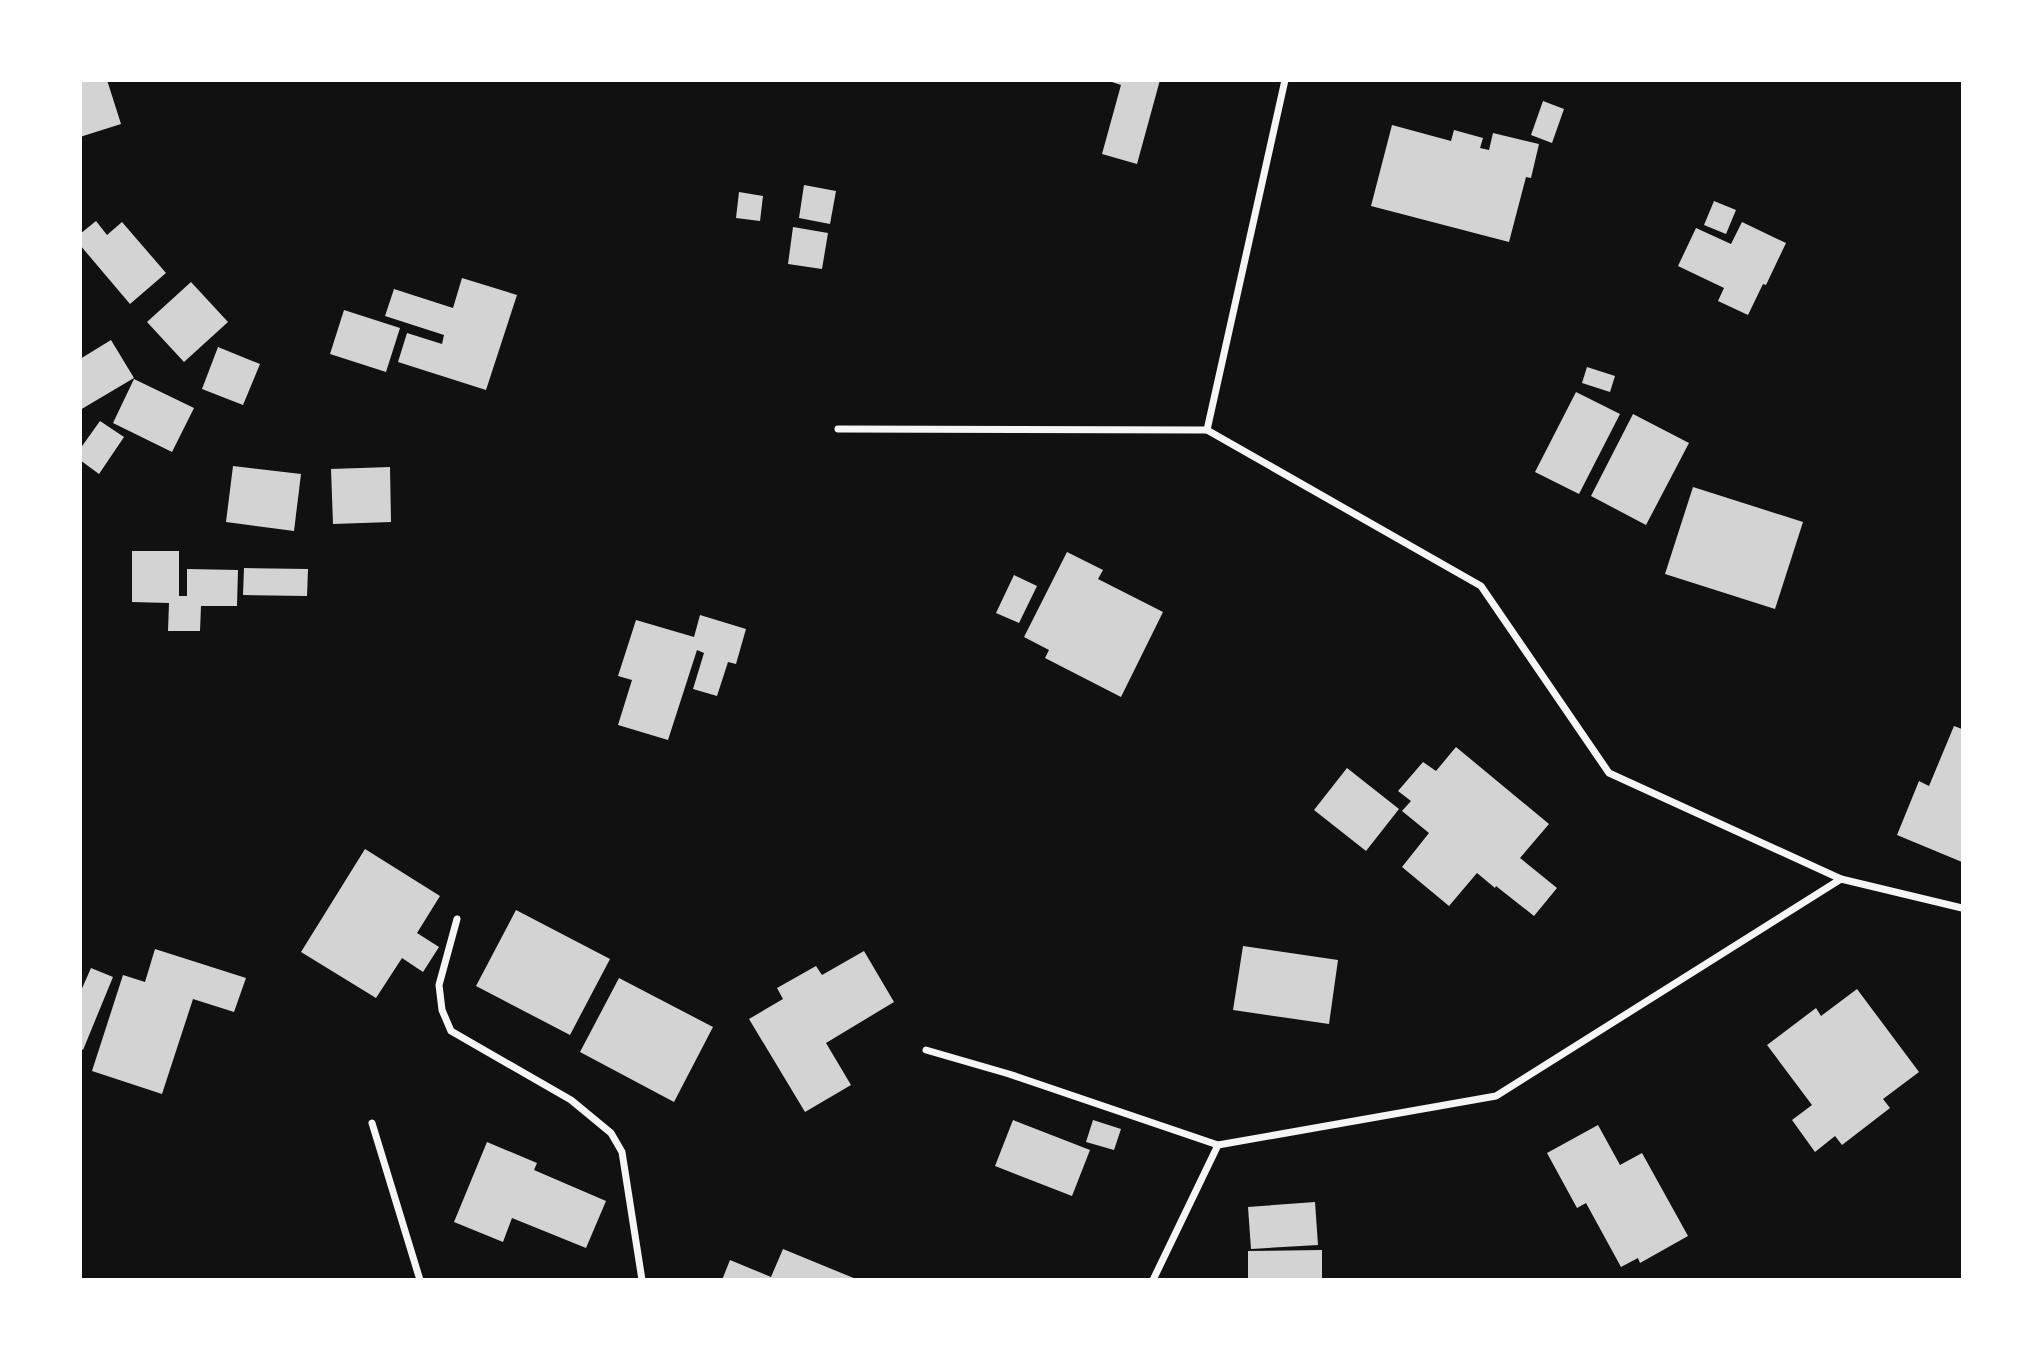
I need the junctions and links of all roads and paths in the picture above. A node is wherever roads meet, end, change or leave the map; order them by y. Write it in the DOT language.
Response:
graph roads {
  1 [pos="1285,80"];
  2 [pos="838,429"];
  3 [pos="1207,430"];
  4 [pos="1841,879"];
  5 [pos="1962,908"];
  6 [pos="457,919"];
  7 [pos="926,1050"];
  8 [pos="372,1123"];
  9 [pos="1218,1146"];
  10 [pos="420,1279"];
  11 [pos="642,1279"];
  12 [pos="1153,1279"];
  1 -- 3 [label="street"];
  2 -- 3 [label="street"];
  3 -- 4 [label="street"];
  4 -- 5 [label="street"];
  4 -- 9 [label="street"];
  6 -- 11 [label="street"];
  7 -- 9 [label="street"];
  8 -- 10 [label="street"];
  9 -- 12 [label="street"];
}
